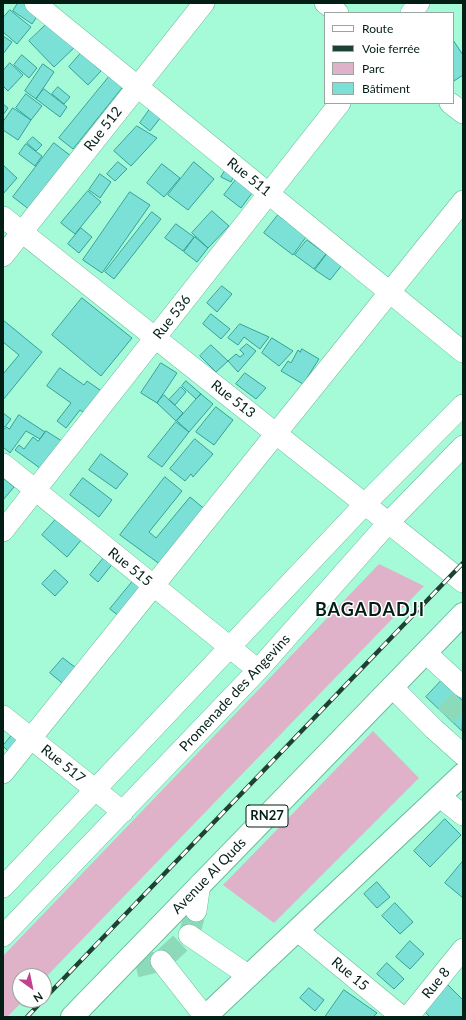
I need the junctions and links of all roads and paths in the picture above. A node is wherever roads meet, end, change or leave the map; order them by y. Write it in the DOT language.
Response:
graph roads {
  1 [pos="35,3"];
  2 [pos="204,3"];
  3 [pos="325,3"];
  4 [pos="419,3"];
  5 [pos="337,12"];
  6 [pos="412,12"];
  7 [pos="138,86"];
  8 [pos="339,104"];
  9 [pos="451,104"];
  10 [pos="463,113"];
  11 [pos="269,194"];
  12 [pos="463,201"];
  13 [pos="3,217"];
  14 [pos="22,232"];
  15 [pos="3,256"];
  16 [pos="390,292"];
  17 [pos="155,338"];
  18 [pos="463,352"];
  19 [pos="463,405"];
  20 [pos="276,434"];
  21 [pos="463,446"];
  22 [pos="3,464"];
  23 [pos="35,490"];
  24 [pos="365,504"];
  25 [pos="388,523"];
  26 [pos="3,530"];
  27 [pos="463,582"];
  28 [pos="153,586"];
  29 [pos="463,614"];
  30 [pos="230,647"];
  31 [pos="426,653"];
  32 [pos="258,670"];
  33 [pos="392,687"];
  34 [pos="462,694"];
  35 [pos="3,716"];
  36 [pos="31,738"];
  37 [pos="463,754"];
  38 [pos="3,773"];
  39 [pos="463,774"];
  40 [pos="95,790"];
  41 [pos="439,796"];
  42 [pos="123,812"];
  43 [pos="463,815"];
  44 [pos="200,884"];
  45 [pos="3,887"];
  46 [pos="196,911"];
  47 [pos="298,930"];
  48 [pos="190,935"];
  49 [pos="3,936"];
  50 [pos="463,949"];
  51 [pos="161,961"];
  52 [pos="136,967"];
  53 [pos="115,972"];
  54 [pos="249,976"];
  55 [pos="72,1017"];
  56 [pos="205,1017"];
  57 [pos="402,1017"];
  58 [pos="408,1017"];
  1 -- 7 [label="street, Rue 511"];
  2 -- 7 [label="street, Rue 512"];
  3 -- 5 [label="street"];
  4 -- 6 [label="street"];
  7 -- 11 [label="street, Rue 511"];
  7 -- 14 [label="street, Rue 512"];
  8 -- 11 [label="street, Rue 536"];
  9 -- 10 [label="street"];
  11 -- 16 [label="street, Rue 511"];
  11 -- 17 [label="street, Rue 536"];
  12 -- 16 [label="street"];
  13 -- 14 [label="street, Rue 513"];
  14 -- 15 [label="street, Rue 512"];
  14 -- 17 [label="street, Rue 513"];
  16 -- 18 [label="street, Rue 511"];
  16 -- 20 [label="street"];
  17 -- 20 [label="street, Rue 513"];
  17 -- 23 [label="street, Rue 536"];
  19 -- 24 [label="street"];
  20 -- 24 [label="street, Rue 513"];
  20 -- 28 [label="street"];
  21 -- 25 [label="street, Promenade des Angevins"];
  22 -- 23 [label="street, Rue 515"];
  23 -- 26 [label="street, Rue 536"];
  23 -- 28 [label="street, Rue 515"];
  24 -- 25 [label="street, Rue 513"];
  24 -- 30 [label="street"];
  25 -- 27 [label="street, Rue 513"];
  25 -- 32 [label="street, Promenade des Angevins"];
  28 -- 30 [label="street, Rue 515"];
  28 -- 36 [label="street"];
  29 -- 31 [label="main road, Avenue Al Quds / RN27"];
  30 -- 32 [label="street, Rue 515"];
  30 -- 40 [label="street"];
  31 -- 33 [label="main road, Avenue Al Quds / RN27"];
  31 -- 34 [label="street"];
  32 -- 42 [label="street, Promenade des Angevins"];
  33 -- 37 [label="street"];
  33 -- 44 [label="main road, Avenue Al Quds / RN27"];
  35 -- 36 [label="street, Rue 517"];
  36 -- 38 [label="street"];
  36 -- 40 [label="street, Rue 517"];
  39 -- 41 [label="main road"];
  40 -- 42 [label="street, Rue 517"];
  40 -- 45 [label="street"];
  41 -- 43 [label="street"];
  41 -- 47 [label="main road"];
  42 -- 49 [label="street, Promenade des Angevins"];
  44 -- 46 [label="street"];
  44 -- 53 [label="main road, Avenue Al Quds / RN27"];
  47 -- 54 [label="main road"];
  47 -- 57 [label="street, Rue 15"];
  48 -- 54 [label="street"];
  50 -- 58 [label="street, Rue 8"];
  51 -- 56 [label="street"];
  52 -- 53 [label="street"];
  53 -- 55 [label="main road, Avenue Al Quds / RN27"];
  54 -- 56 [label="main road"];
}
